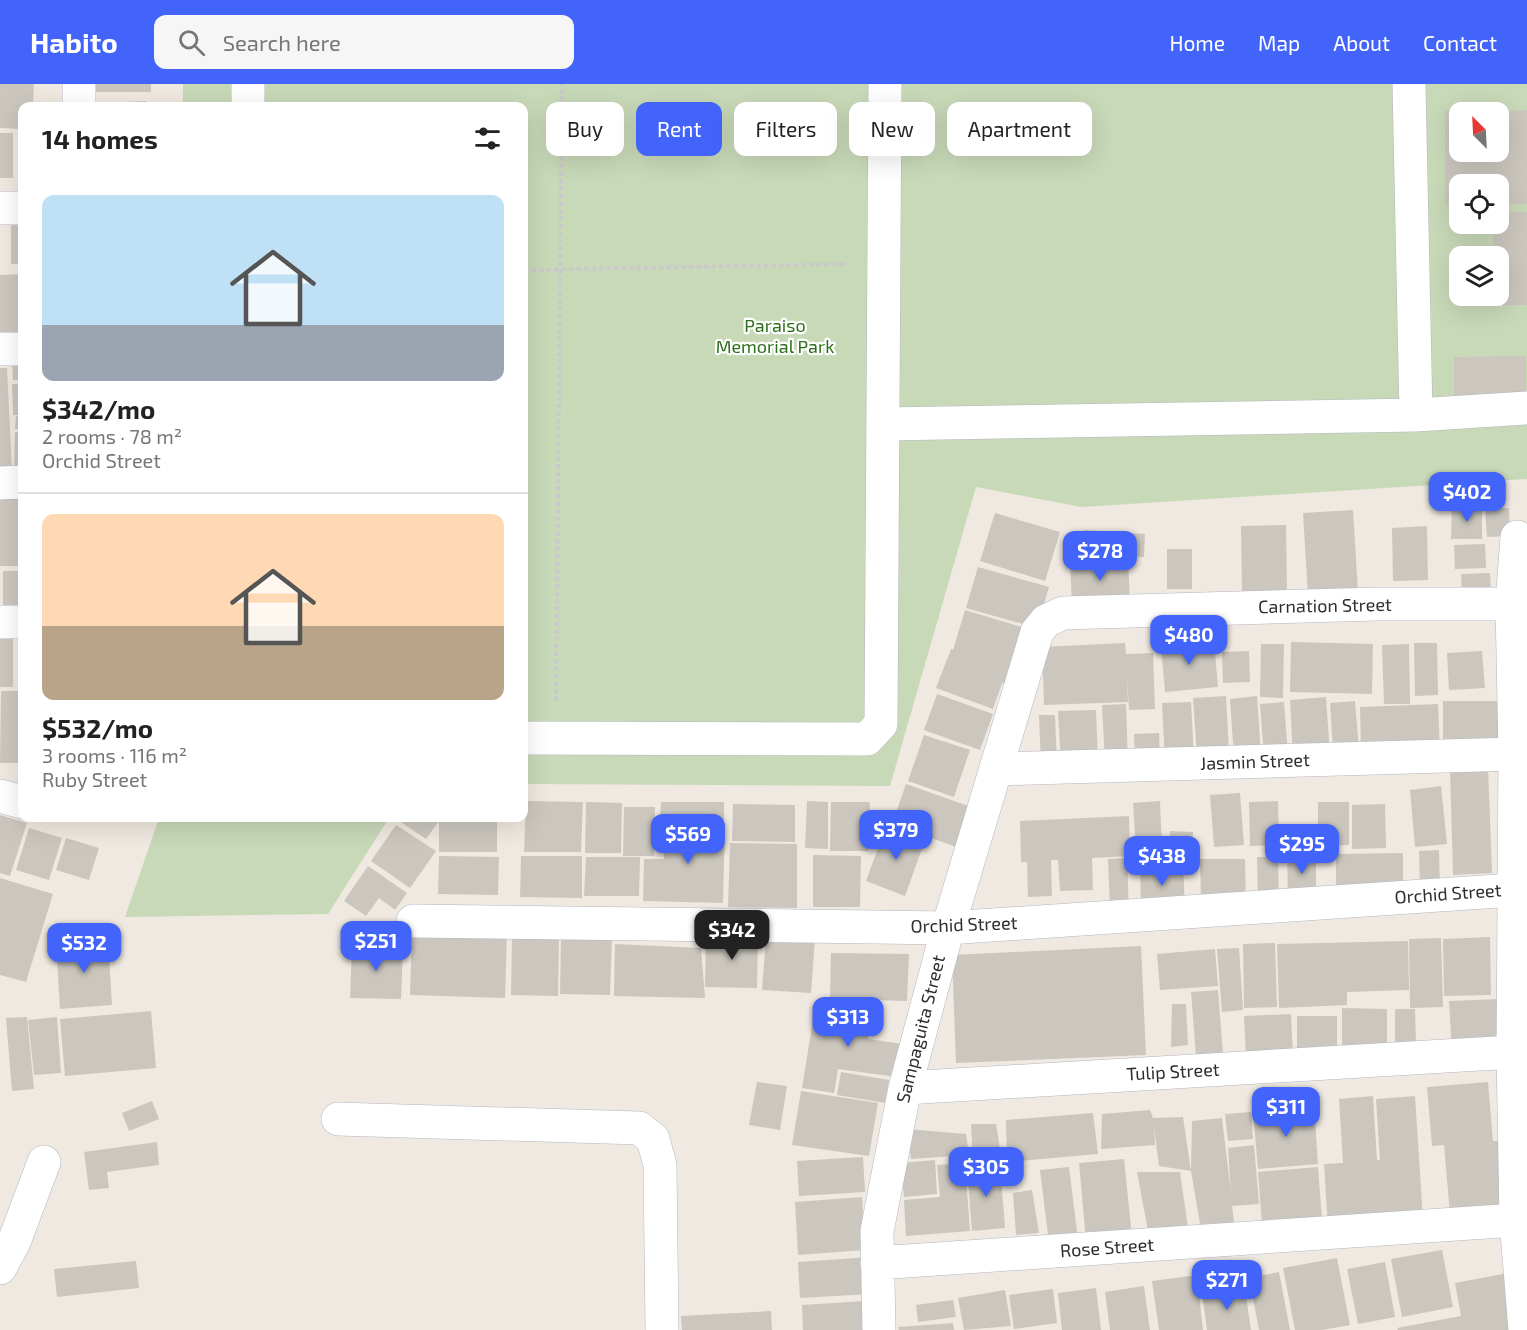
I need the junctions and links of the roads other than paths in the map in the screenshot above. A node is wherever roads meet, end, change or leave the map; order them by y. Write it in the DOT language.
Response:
graph roads {
  1 [pos="79,84"];
  2 [pos="248,84"];
  3 [pos="885,84"];
  4 [pos="1409,84"];
  5 [pos="80,102"];
  6 [pos="248,102"];
  7 [pos="0,208"];
  8 [pos="18,208"];
  9 [pos="18,348"];
  10 [pos="0,349"];
  11 [pos="1527,408"];
  12 [pos="1416,415"];
  13 [pos="884,424"];
  14 [pos="18,482"];
  15 [pos="0,483"];
  16 [pos="1517,537"];
  17 [pos="1512,604"];
  18 [pos="0,622"];
  19 [pos="18,622"];
  20 [pos="1037,632"];
  21 [pos="528,738"];
  22 [pos="1515,754"];
  23 [pos="996,769"];
  24 [pos="0,796"];
  25 [pos="18,801"];
  26 [pos="1513,890"];
  27 [pos="413,921"];
  28 [pos="948,928"];
  29 [pos="1513,1052"];
  30 [pos="905,1088"];
  31 [pos="338,1119"];
  32 [pos="44,1162"];
  33 [pos="1516,1220"];
  34 [pos="877,1263"];
  35 [pos="0,1268"];
  36 [pos="662,1330"];
  37 [pos="879,1330"];
  38 [pos="1525,1330"];
  1 -- 5 [label="street"];
  2 -- 6 [label="street"];
  3 -- 13 [label="street"];
  4 -- 12 [label="street"];
  7 -- 8 [label="street"];
  9 -- 10 [label="street"];
  11 -- 12 [label="street"];
  12 -- 13 [label="street"];
  13 -- 21 [label="street"];
  14 -- 15 [label="street"];
  16 -- 17 [label="street"];
  17 -- 20 [label="street, Carnation Street"];
  17 -- 22 [label="street"];
  18 -- 19 [label="street"];
  20 -- 23 [label="street, Sampaguita Street"];
  22 -- 23 [label="street, Jasmin Street"];
  22 -- 26 [label="street"];
  23 -- 28 [label="street, Sampaguita Street"];
  24 -- 25 [label="street"];
  26 -- 28 [label="street, Orchid Street"];
  26 -- 29 [label="street"];
  27 -- 28 [label="street, Orchid Street"];
  28 -- 30 [label="street, Sampaguita Street"];
  29 -- 30 [label="street, Tulip Street"];
  29 -- 33 [label="street"];
  30 -- 34 [label="street, Sampaguita Street"];
  31 -- 36 [label="street"];
  32 -- 35 [label="street"];
  33 -- 34 [label="street, Rose Street"];
  33 -- 38 [label="street"];
  34 -- 37 [label="street, Sampaguita Street"];
}
